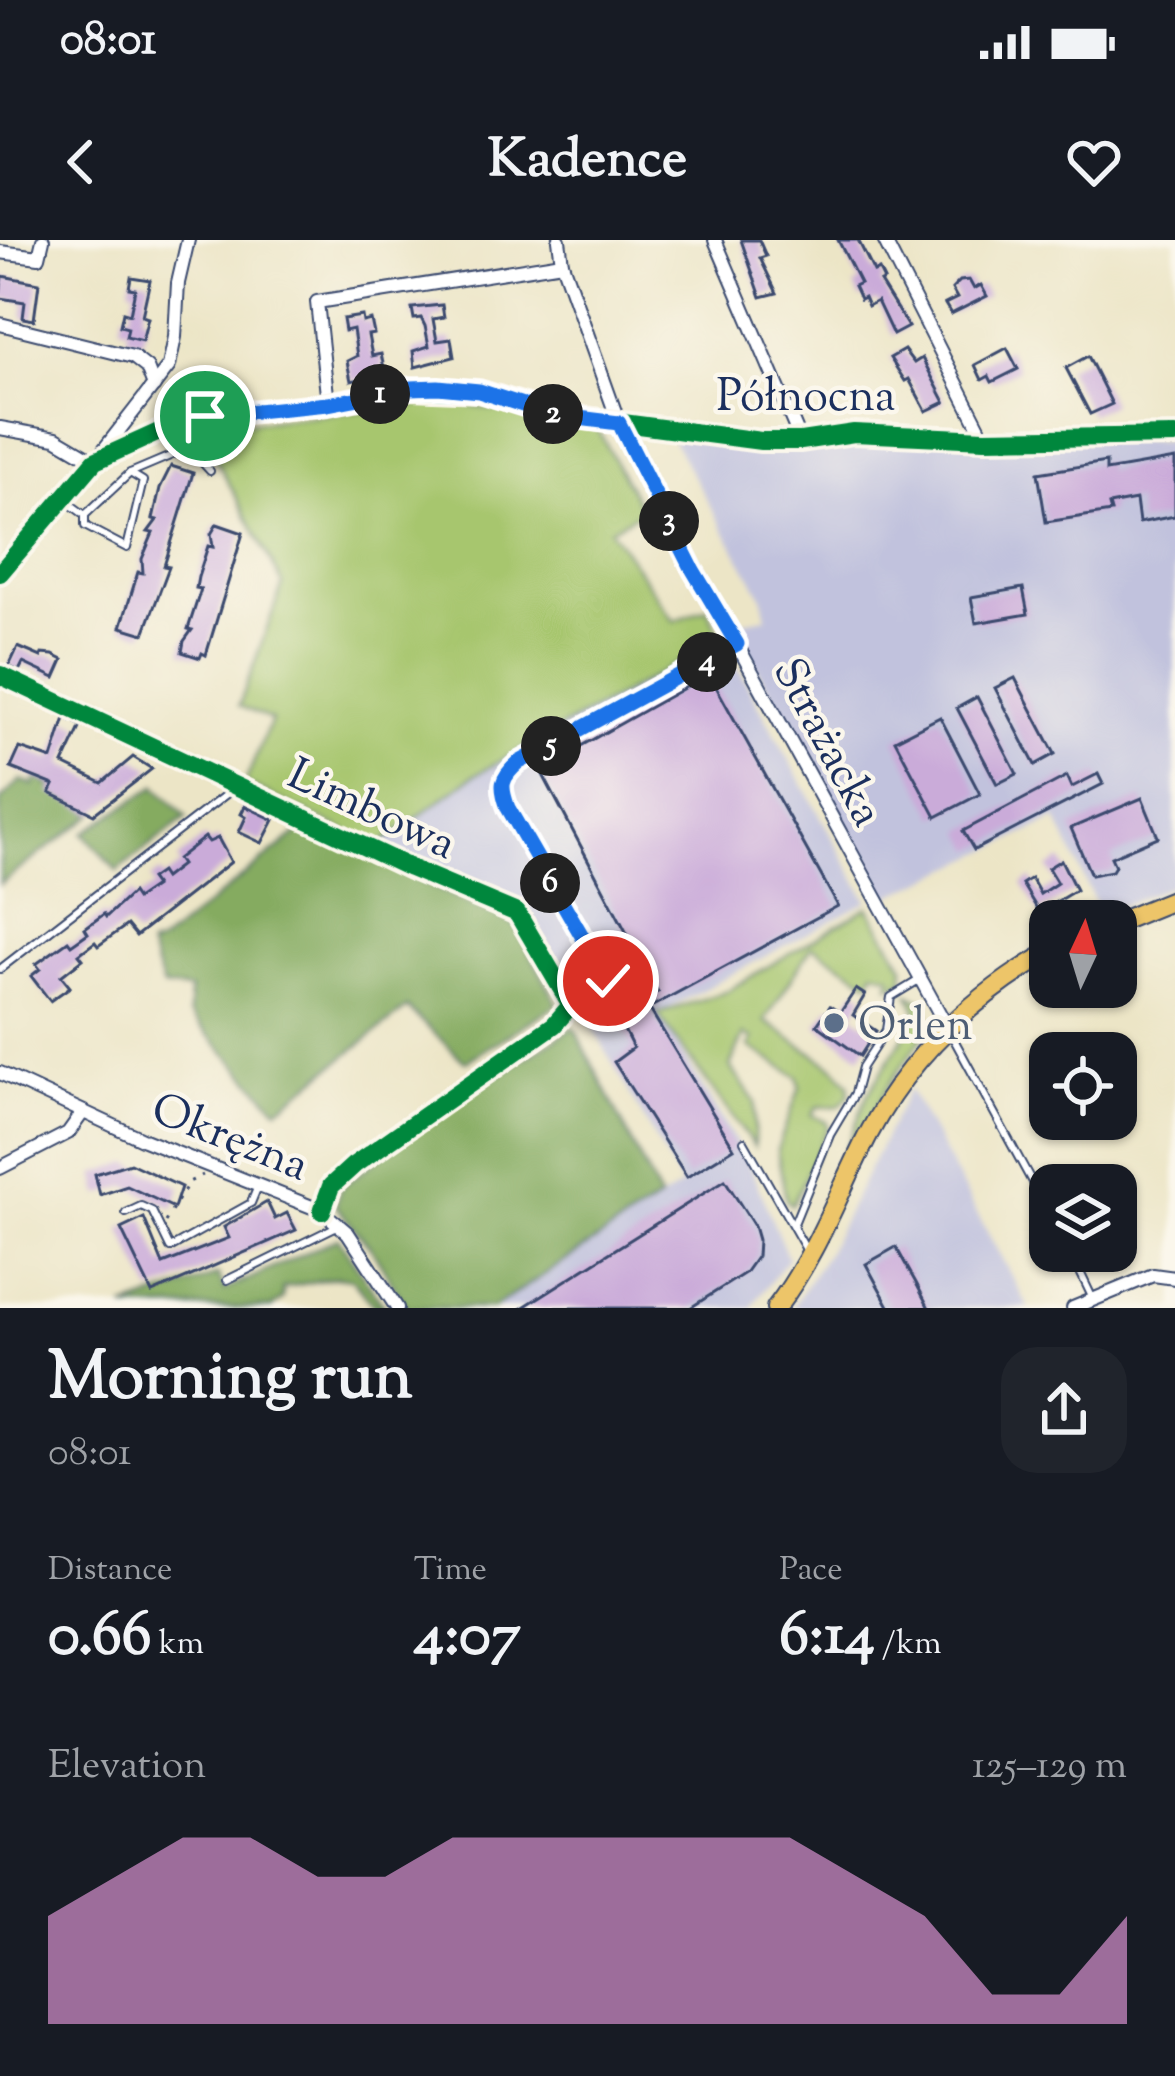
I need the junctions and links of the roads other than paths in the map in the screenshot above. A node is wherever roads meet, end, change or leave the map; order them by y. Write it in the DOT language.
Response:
graph roads {
  1 [pos="43,240"];
  2 [pos="188,240"];
  3 [pos="559,240"];
  4 [pos="716,240"];
  5 [pos="884,240"];
  6 [pos="0,252"];
  7 [pos="562,263"];
  8 [pos="0,324"];
  9 [pos="154,386"];
  10 [pos="328,404"];
  11 [pos="619,423"];
  12 [pos="0,428"];
  13 [pos="1175,436"];
  14 [pos="985,439"];
  15 [pos="801,441"];
  16 [pos="95,461"];
  17 [pos="210,471"];
  18 [pos="130,473"];
  19 [pos="63,499"];
  20 [pos="85,515"];
  21 [pos="2,568"];
  22 [pos="737,644"];
  23 [pos="0,675"];
  24 [pos="236,786"];
  25 [pos="1175,899"];
  26 [pos="1137,914"];
  27 [pos="1029,964"];
  28 [pos="0,969"];
  29 [pos="919,980"];
  30 [pos="608,981"];
  31 [pos="947,1027"];
  32 [pos="0,1073"];
  33 [pos="83,1112"];
  34 [pos="744,1141"];
  35 [pos="0,1168"];
  36 [pos="1029,1177"];
  37 [pos="258,1186"];
  38 [pos="322,1211"];
  39 [pos="126,1213"];
  40 [pos="340,1225"];
  41 [pos="793,1226"];
  42 [pos="810,1257"];
  43 [pos="1080,1272"];
  44 [pos="1175,1278"];
  45 [pos="227,1280"];
  46 [pos="1092,1297"];
  47 [pos="397,1308"];
  48 [pos="776,1308"];
  49 [pos="1072,1308"];
  1 -- 6 [label="street"];
  2 -- 9 [label="street"];
  3 -- 7 [label="street, Strażacka"];
  4 -- 15 [label="street"];
  5 -- 14 [label="street"];
  7 -- 10 [label="street"];
  7 -- 11 [label="street, Strażacka"];
  8 -- 9 [label="street"];
  9 -- 16 [label="street"];
  10 -- 11 [label="street, Północna"];
  10 -- 16 [label="street, Północna"];
  11 -- 15 [label="street, Północna"];
  11 -- 22 [label="street, Strażacka"];
  12 -- 16 [label="street"];
  13 -- 14 [label="street, Północna"];
  14 -- 15 [label="street, Północna"];
  16 -- 19 [label="street, Północna"];
  17 -- 18 [label="lane"];
  18 -- 20 [label="lane"];
  18 -- 20 [label="lane"];
  19 -- 20 [label="lane"];
  19 -- 21 [label="street, Północna"];
  22 -- 29 [label="street, Strażacka"];
  22 -- 30 [label="lane"];
  23 -- 24 [label="street, Limbowa"];
  24 -- 28 [label="lane"];
  24 -- 38 [label="street, Limbowa"];
  25 -- 26 [label="main road"];
  27 -- 31 [label="main road"];
  29 -- 31 [label="street, Strażacka"];
  29 -- 41 [label="lane"];
  31 -- 36 [label="lane"];
  31 -- 42 [label="main road"];
  32 -- 33 [label="street, Okrężna"];
  33 -- 35 [label="street"];
  33 -- 37 [label="street, Okrężna"];
  34 -- 41 [label="lane"];
  37 -- 38 [label="street, Okrężna"];
  37 -- 39 [label="lane"];
  38 -- 40 [label="street, Okrężna"];
  40 -- 45 [label="lane"];
  40 -- 47 [label="street, Okrężna"];
  41 -- 42 [label="lane"];
  42 -- 48 [label="main road"];
  43 -- 46 [label="lane"];
  44 -- 46 [label="street"];
  46 -- 49 [label="street"];
}
